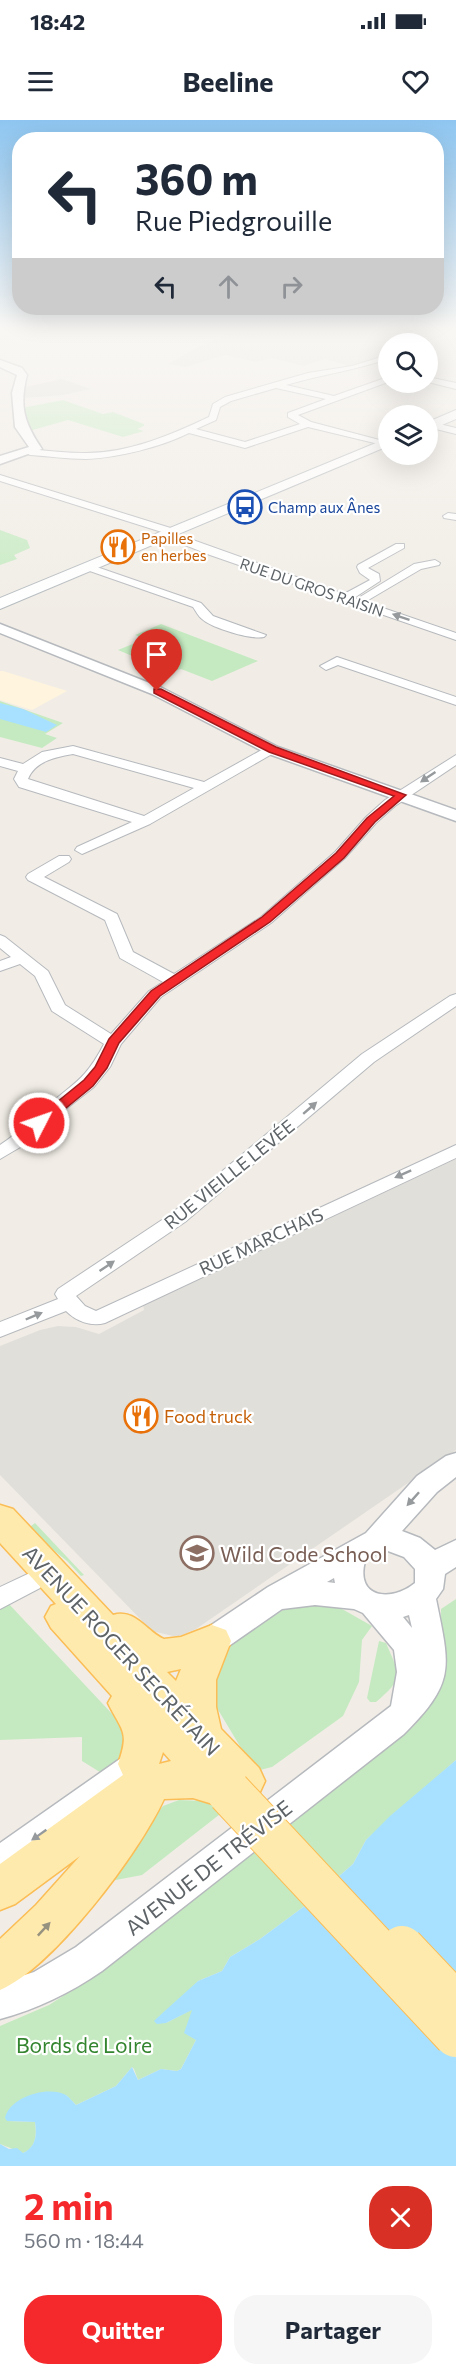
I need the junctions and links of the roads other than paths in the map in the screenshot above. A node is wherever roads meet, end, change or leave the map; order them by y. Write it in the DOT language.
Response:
graph roads {
  1 [pos="21,426"];
  2 [pos="195,426"];
  3 [pos="301,426"];
  4 [pos="318,426"];
  5 [pos="438,428"];
  6 [pos="188,430"];
  7 [pos="456,431"];
  8 [pos="378,441"];
  9 [pos="378,446"];
  10 [pos="30,452"];
  11 [pos="0,460"];
  12 [pos="0,478"];
  13 [pos="171,533"];
  14 [pos="400,546"];
  15 [pos="435,563"];
  16 [pos="88,567"];
  17 [pos="351,600"];
  18 [pos="0,604"];
  19 [pos="0,628"];
  20 [pos="260,635"];
  21 [pos="456,637"];
  22 [pos="326,666"];
  23 [pos="456,701"];
  24 [pos="272,750"];
  25 [pos="456,759"];
  26 [pos="0,762"];
  27 [pos="25,769"];
  28 [pos="206,787"];
  29 [pos="401,795"];
  30 [pos="456,816"];
  31 [pos="145,821"];
  32 [pos="82,850"];
  33 [pos="64,859"];
  34 [pos="0,940"];
  35 [pos="23,958"];
  36 [pos="0,966"];
  37 [pos="172,980"];
  38 [pos="456,999"];
  39 [pos="113,1042"];
  40 [pos="456,1151"];
  41 [pos="0,1153"];
  42 [pos="69,1302"];
  43 [pos="0,1330"];
  44 [pos="450,1470"];
  45 [pos="0,1520"];
  46 [pos="364,1548"];
  47 [pos="456,1551"];
  48 [pos="431,1569"];
  49 [pos="16,1570"];
  50 [pos="276,1598"];
  51 [pos="421,1598"];
  52 [pos="367,1601"];
  53 [pos="62,1615"];
  54 [pos="212,1641"];
  55 [pos="404,1712"];
  56 [pos="202,1736"];
  57 [pos="144,1774"];
  58 [pos="233,1787"];
  59 [pos="0,1862"];
  60 [pos="0,1890"];
  61 [pos="0,1968"];
  62 [pos="0,2001"];
  63 [pos="456,2006"];
  64 [pos="456,2035"];
  1 -- 10 [label="street"];
  2 -- 6 [label="street"];
  3 -- 6 [label="street"];
  4 -- 8 [label="street"];
  5 -- 7 [label="street"];
  6 -- 10 [label="street"];
  9 -- 13 [label="main road"];
  10 -- 11 [label="street"];
  12 -- 13 [label="street, RUE DU GROS RAISIN"];
  13 -- 16 [label="main road"];
  13 -- 17 [label="street, RUE DU GROS RAISIN"];
  14 -- 17 [label="street"];
  15 -- 17 [label="street"];
  16 -- 18 [label="main road"];
  16 -- 20 [label="street"];
  21 -- 17 [label="street, RUE DU GROS RAISIN, one-way"];
  19 -- 24 [label="street"];
  22 -- 23 [label="street"];
  24 -- 28 [label="street"];
  24 -- 29 [label="street"];
  25 -- 29 [label="street, one-way"];
  26 -- 27 [label="street"];
  27 -- 28 [label="street"];
  27 -- 31 [label="street"];
  28 -- 31 [label="street"];
  29 -- 30 [label="street"];
  29 -- 37 [label="street"];
  31 -- 32 [label="street"];
  33 -- 37 [label="street"];
  34 -- 35 [label="street"];
  35 -- 36 [label="street"];
  35 -- 39 [label="street"];
  37 -- 39 [label="street"];
  42 -- 38 [label="street, RUE VIEILLE LEVÉE, one-way"];
  39 -- 41 [label="street"];
  40 -- 42 [label="street, RUE MARCHAIS, one-way"];
  43 -- 42 [label="street, one-way"];
  44 -- 46 [label="street, one-way"];
  45 -- 49 [label="main road, AVENUE ROGER SECRÉTAIN"];
  46 -- 48 [label="street"];
  46 -- 50 [label="street"];
  46 -- 52 [label="street"];
  47 -- 48 [label="street"];
  48 -- 51 [label="street"];
  49 -- 53 [label="main road, AVENUE ROGER SECRÉTAIN"];
  49 -- 54 [label="main road"];
  49 -- 56 [label="main road, AVENUE ROGER SECRÉTAIN"];
  50 -- 52 [label="street"];
  50 -- 54 [label="street"];
  51 -- 52 [label="street"];
  51 -- 55 [label="street, AVENUE DE TRÉVISE"];
  52 -- 55 [label="street"];
  53 -- 57 [label="main road"];
  53 -- 58 [label="main road, AVENUE ROGER SECRÉTAIN"];
  54 -- 56 [label="main road"];
  55 -- 62 [label="street, AVENUE DE TRÉVISE"];
  56 -- 58 [label="main road, AVENUE ROGER SECRÉTAIN"];
  57 -- 58 [label="main road"];
  57 -- 59 [label="street, one-way"];
  57 -- 60 [label="main road"];
  61 -- 57 [label="main road, one-way"];
  58 -- 63 [label="main road, bridge"];
  58 -- 64 [label="main road, bridge"];
}
